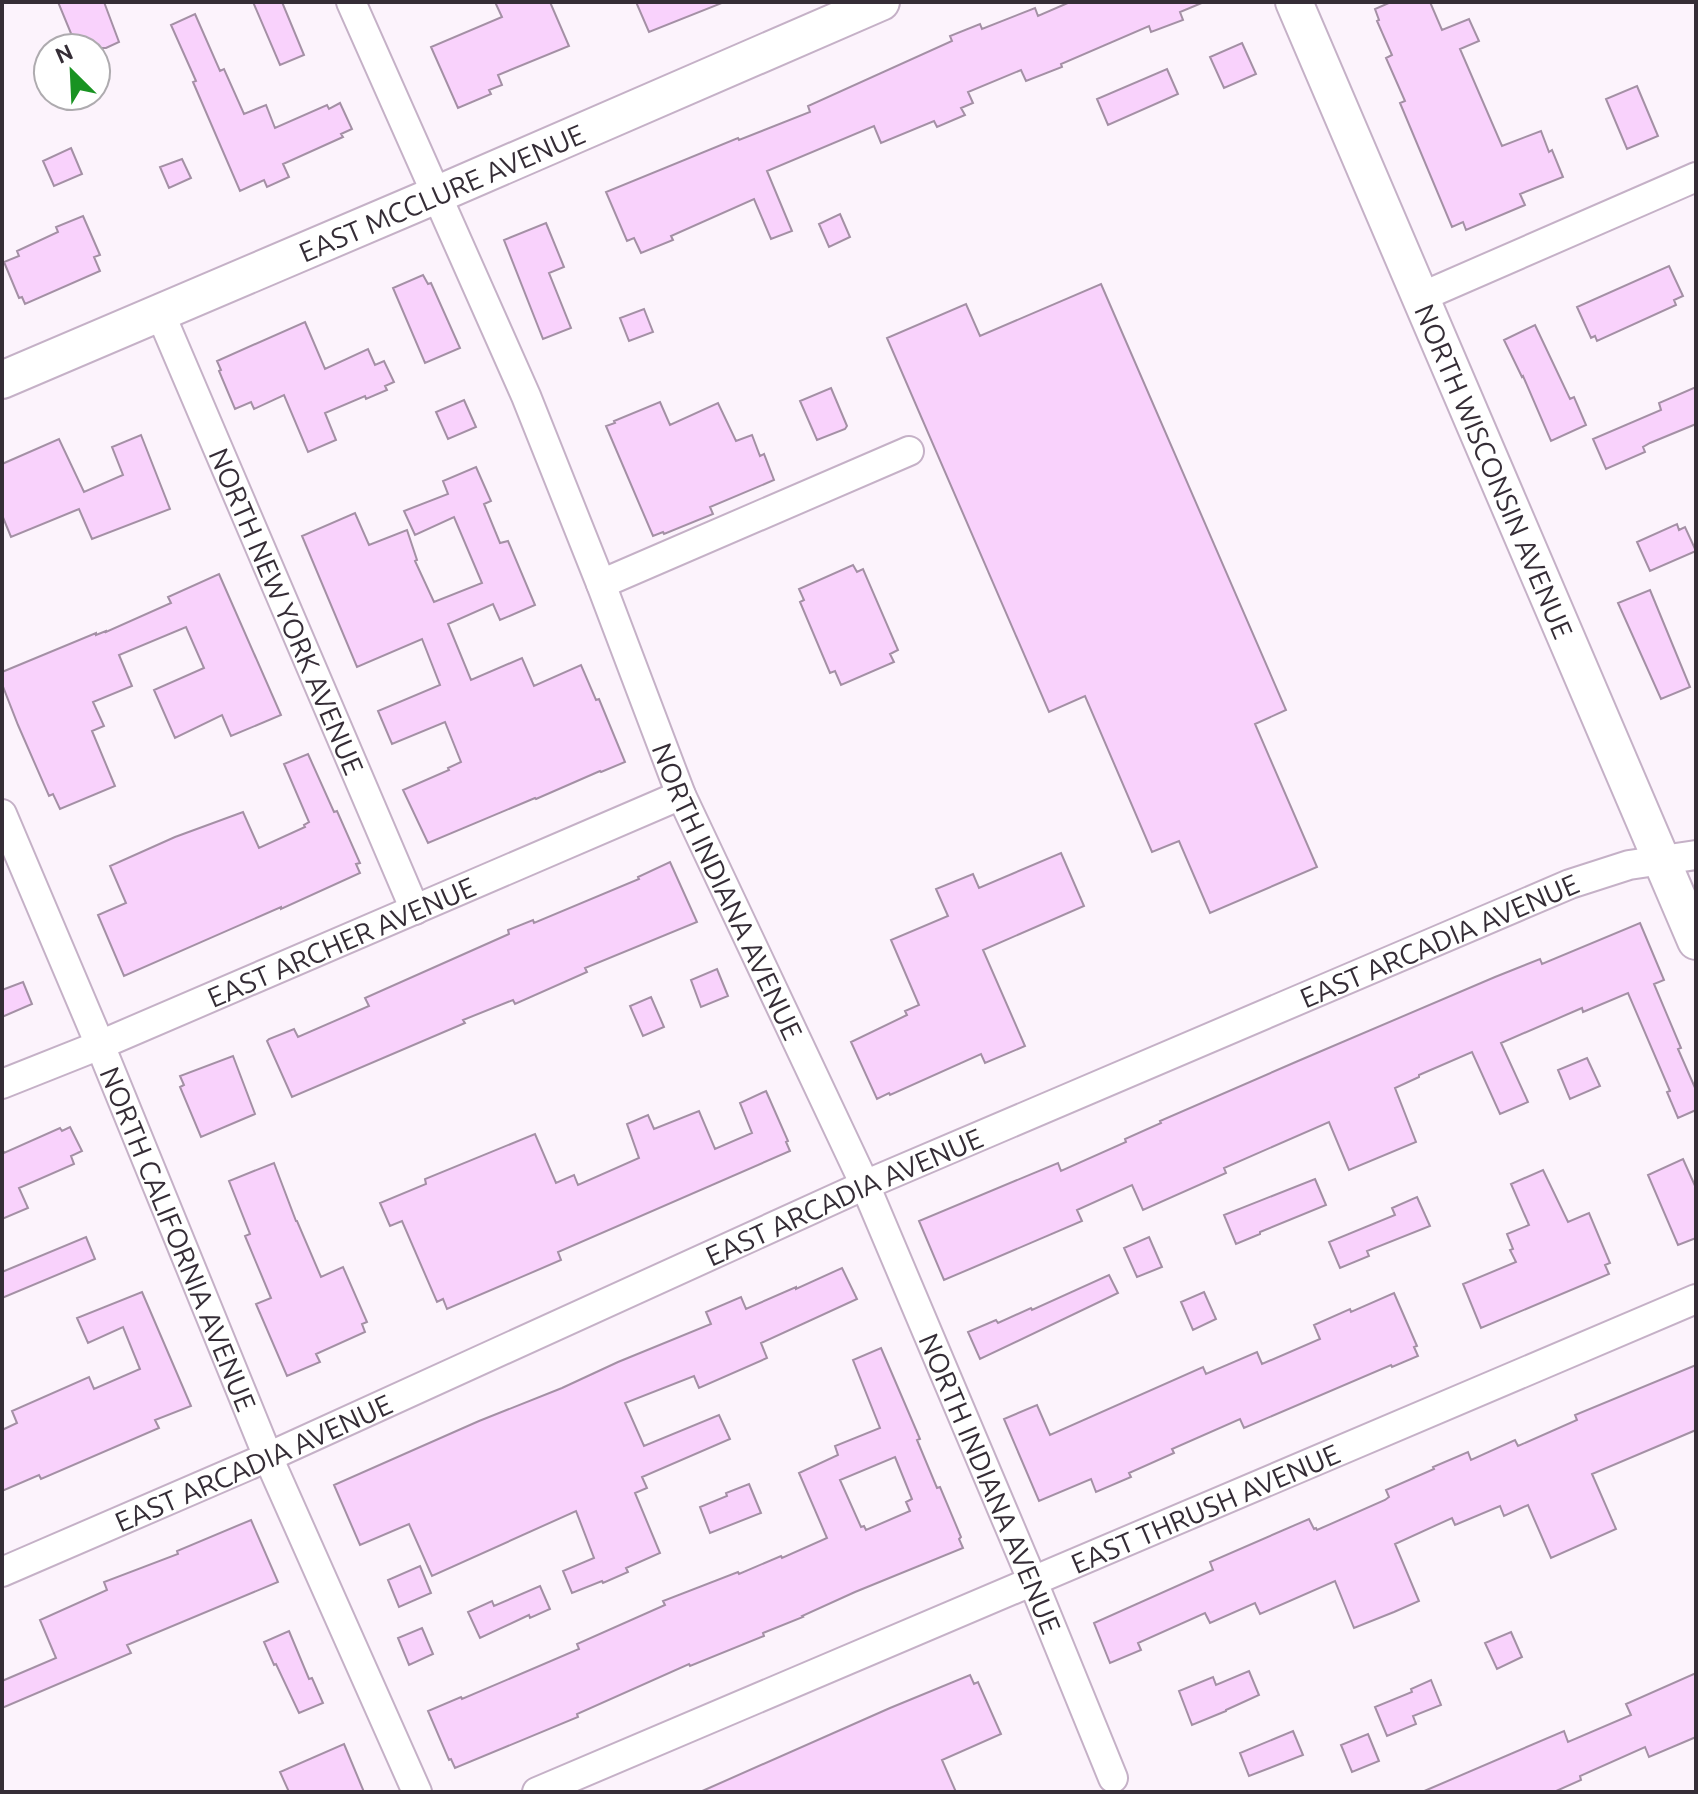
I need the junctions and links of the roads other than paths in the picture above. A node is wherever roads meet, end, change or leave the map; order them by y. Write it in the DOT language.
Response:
graph roads {
  1 [pos="351,2"];
  2 [pos="881,2"];
  3 [pos="1294,2"];
  4 [pos="1696,177"];
  5 [pos="436,195"];
  6 [pos="1421,297"];
  7 [pos="160,313"];
  8 [pos="2,380"];
  9 [pos="909,451"];
  10 [pos="601,584"];
  11 [pos="681,795"];
  12 [pos="2,814"];
  13 [pos="1679,858"];
  14 [pos="415,910"];
  15 [pos="1696,941"];
  16 [pos="100,1045"];
  17 [pos="2,1084"];
  18 [pos="865,1185"];
  19 [pos="1696,1299"];
  20 [pos="268,1457"];
  21 [pos="2,1572"];
  22 [pos="1033,1582"];
  23 [pos="1113,1778"];
  24 [pos="417,1792"];
  25 [pos="537,1792"];
  1 -- 5 [label="street, NORTH INDIANA AVENUE"];
  2 -- 5 [label="street, EAST MCCLURE AVENUE"];
  3 -- 6 [label="street, NORTH WISCONSIN AVENUE"];
  4 -- 6 [label="street"];
  5 -- 7 [label="street, EAST MCCLURE AVENUE"];
  5 -- 10 [label="street, NORTH INDIANA AVENUE"];
  6 -- 13 [label="street, NORTH WISCONSIN AVENUE"];
  7 -- 8 [label="street, EAST MCCLURE AVENUE"];
  7 -- 14 [label="street, NORTH NEW YORK AVENUE"];
  9 -- 10 [label="street"];
  10 -- 11 [label="street, NORTH INDIANA AVENUE"];
  11 -- 14 [label="street, EAST ARCHER AVENUE"];
  11 -- 18 [label="street, NORTH INDIANA AVENUE"];
  12 -- 16 [label="street, NORTH CALIFORNIA AVENUE"];
  13 -- 15 [label="street, NORTH WISCONSIN AVENUE"];
  13 -- 18 [label="street, EAST ARCADIA AVENUE"];
  14 -- 16 [label="street, EAST ARCHER AVENUE"];
  16 -- 17 [label="street, EAST ARCHER AVENUE"];
  16 -- 20 [label="street, NORTH CALIFORNIA AVENUE"];
  18 -- 20 [label="street, EAST ARCADIA AVENUE"];
  18 -- 22 [label="street, NORTH INDIANA AVENUE"];
  19 -- 22 [label="street, EAST THRUSH AVENUE"];
  20 -- 21 [label="street, EAST ARCADIA AVENUE"];
  20 -- 24 [label="street, NORTH CALIFORNIA AVENUE"];
  22 -- 23 [label="street, NORTH INDIANA AVENUE"];
  22 -- 25 [label="street, EAST THRUSH AVENUE"];
}
